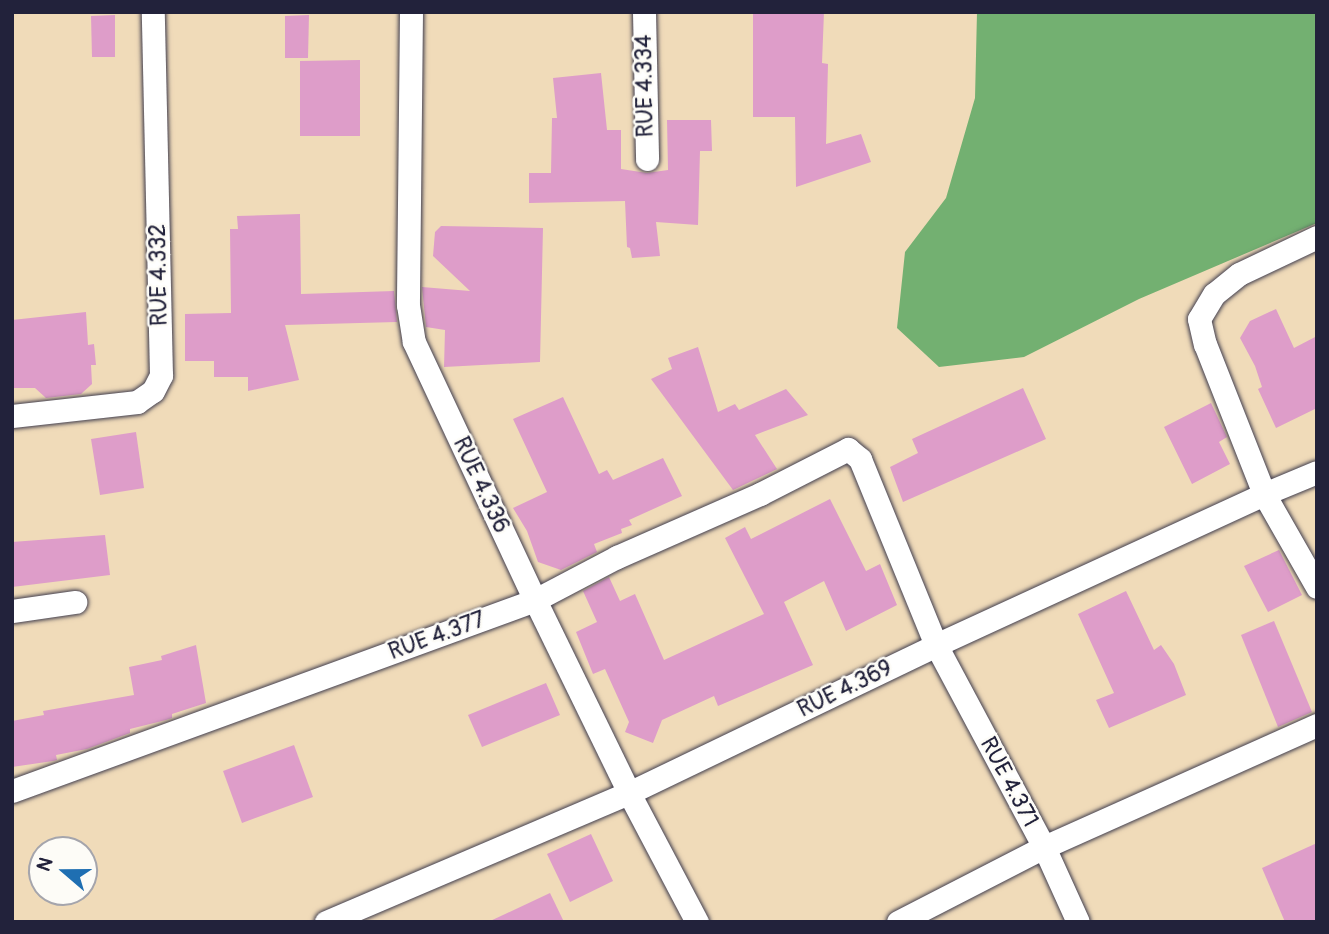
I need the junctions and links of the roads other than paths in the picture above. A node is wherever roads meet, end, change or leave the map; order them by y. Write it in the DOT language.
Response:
graph roads {
  1 [pos="153,12"];
  2 [pos="411,12"];
  3 [pos="644,12"];
  4 [pos="647,159"];
  5 [pos="1317,237"];
  6 [pos="12,416"];
  7 [pos="848,449"];
  8 [pos="1317,472"];
  9 [pos="1264,494"];
  10 [pos="1317,587"];
  11 [pos="535,600"];
  12 [pos="75,602"];
  13 [pos="12,611"];
  14 [pos="936,645"];
  15 [pos="1317,725"];
  16 [pos="12,791"];
  17 [pos="629,793"];
  18 [pos="1044,847"];
  19 [pos="335,920"];
  20 [pos="697,922"];
  21 [pos="898,922"];
  22 [pos="1078,922"];
  1 -- 6 [label="street, RUE 4.332"];
  2 -- 11 [label="street, RUE 4.336"];
  3 -- 4 [label="street, RUE 4.334"];
  5 -- 9 [label="street"];
  7 -- 11 [label="street, RUE 4.377"];
  7 -- 14 [label="street, RUE 4.371"];
  8 -- 9 [label="street, RUE 4.369"];
  9 -- 10 [label="street"];
  9 -- 14 [label="street, RUE 4.369"];
  11 -- 16 [label="street, RUE 4.377"];
  11 -- 17 [label="street, RUE 4.336"];
  12 -- 13 [label="street"];
  14 -- 17 [label="street, RUE 4.369"];
  14 -- 18 [label="street, RUE 4.371"];
  15 -- 18 [label="street"];
  17 -- 19 [label="street, RUE 4.369"];
  17 -- 20 [label="street, RUE 4.336"];
  18 -- 21 [label="street"];
  18 -- 22 [label="street, RUE 4.371"];
}
